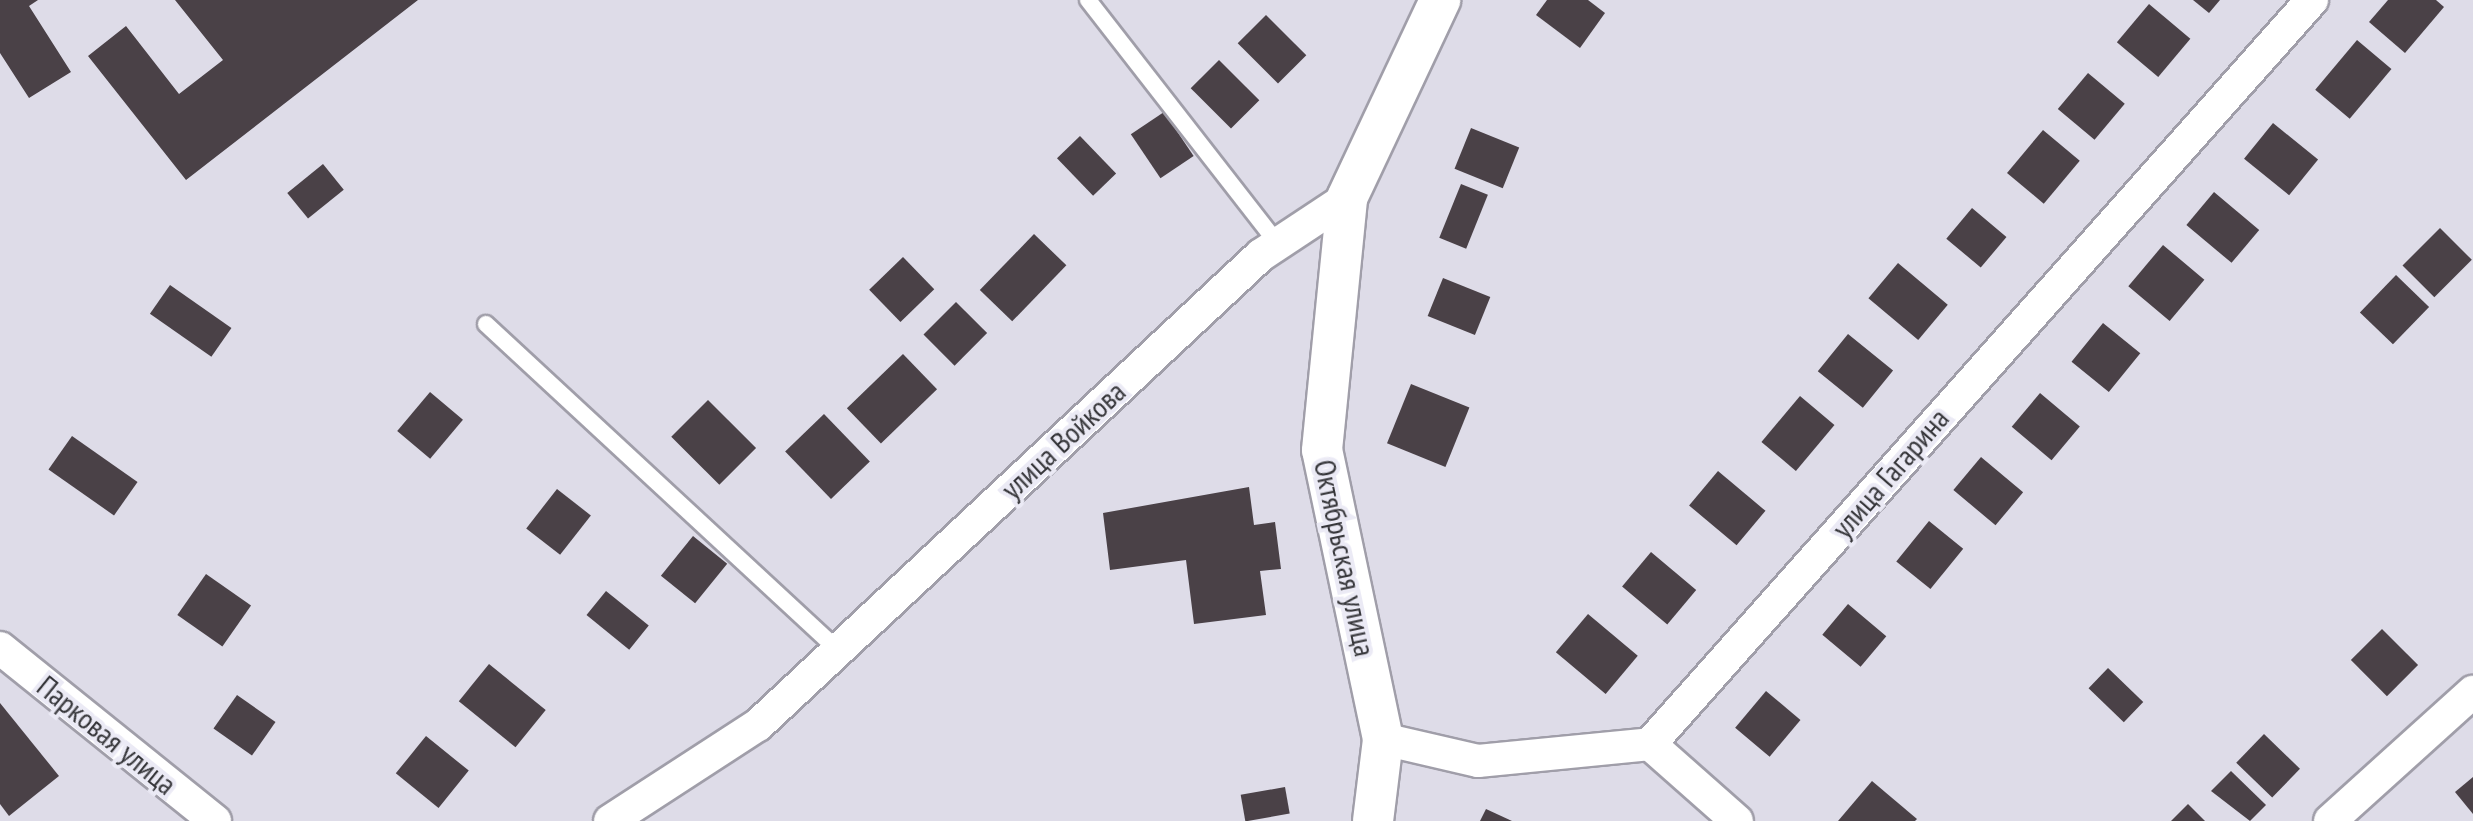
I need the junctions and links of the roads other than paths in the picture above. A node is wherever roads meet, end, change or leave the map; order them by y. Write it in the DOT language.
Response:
graph roads {
  1 [pos="1088,0"];
  2 [pos="1440,0"];
  3 [pos="2312,0"];
  4 [pos="1347,198"];
  5 [pos="1278,244"];
  6 [pos="486,324"];
  7 [pos="0,648"];
  8 [pos="838,650"];
  9 [pos="2473,692"];
  10 [pos="1383,739"];
  11 [pos="1650,744"];
  12 [pos="215,821"];
  13 [pos="610,821"];
  14 [pos="1373,821"];
  15 [pos="1737,821"];
  16 [pos="2330,821"];
  1 -- 5 [label="lane"];
  2 -- 4 [label="street"];
  3 -- 11 [label="street, улица Гагарина"];
  4 -- 5 [label="street, улица Войкова"];
  4 -- 10 [label="street, Октябрьская улица"];
  5 -- 8 [label="street, улица Войкова"];
  6 -- 8 [label="lane"];
  7 -- 12 [label="street, Парковая улица"];
  8 -- 13 [label="street, улица Войкова"];
  9 -- 16 [label="street"];
  10 -- 11 [label="street"];
  10 -- 14 [label="street, Октябрьская улица"];
  11 -- 15 [label="street"];
}
